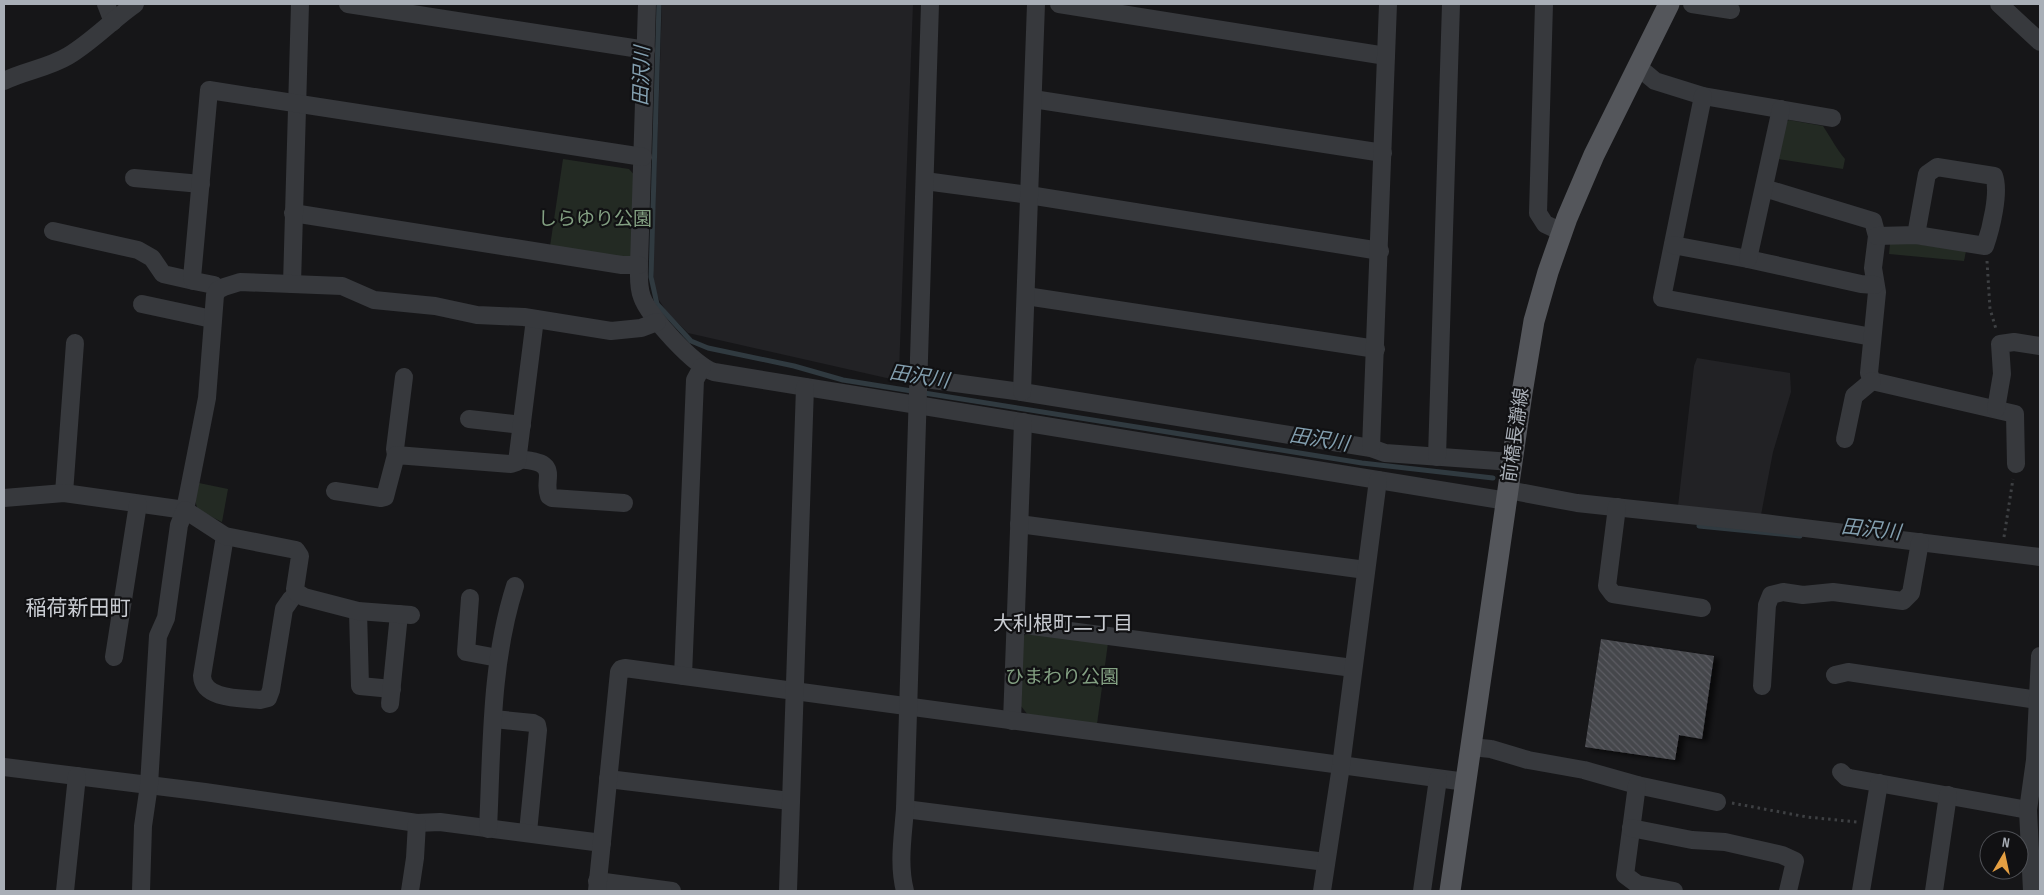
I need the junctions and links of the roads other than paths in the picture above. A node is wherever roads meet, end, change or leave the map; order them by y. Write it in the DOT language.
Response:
graph roads {
  1 [pos="106,4"];
  2 [pos="135,4"];
  3 [pos="300,4"];
  4 [pos="348,4"];
  5 [pos="648,4"];
  6 [pos="930,4"];
  7 [pos="1036,4"];
  8 [pos="1059,4"];
  9 [pos="1388,4"];
  10 [pos="1452,4"];
  11 [pos="1544,4"];
  12 [pos="1669,4"];
  13 [pos="1692,4"];
  14 [pos="1999,4"];
  15 [pos="1731,10"];
  16 [pos="113,22"];
  17 [pos="2038,37"];
  18 [pos="646,50"];
  19 [pos="1386,56"];
  20 [pos="1637,66"];
  21 [pos="4,81"];
  22 [pos="1703,96"];
  23 [pos="1033,99"];
  24 [pos="297,104"];
  25 [pos="1781,109"];
  26 [pos="1832,118"];
  27 [pos="1383,153"];
  28 [pos="643,157"];
  29 [pos="134,178"];
  30 [pos="925,181"];
  31 [pos="201,184"];
  32 [pos="1764,188"];
  33 [pos="1029,195"];
  34 [pos="293,213"];
  35 [pos="53,231"];
  36 [pos="1562,232"];
  37 [pos="1916,235"];
  38 [pos="1877,236"];
  39 [pos="1673,246"];
  40 [pos="1380,251"];
  41 [pos="1748,259"];
  42 [pos="639,265"];
  43 [pos="194,281"];
  44 [pos="292,284"];
  45 [pos="1875,285"];
  46 [pos="218,290"];
  47 [pos="1026,296"];
  48 [pos="142,304"];
  49 [pos="212,319"];
  50 [pos="535,319"];
  51 [pos="657,322"];
  52 [pos="1872,338"];
  53 [pos="75,343"];
  54 [pos="2040,346"];
  55 [pos="1376,349"];
  56 [pos="702,367"];
  57 [pos="404,377"];
  58 [pos="918,378"];
  59 [pos="1872,381"];
  60 [pos="805,387"];
  61 [pos="1022,392"];
  62 [pos="917,404"];
  63 [pos="1996,410"];
  64 [pos="469,419"];
  65 [pos="1199,421"];
  66 [pos="1023,422"];
  67 [pos="522,425"];
  68 [pos="1844,439"];
  69 [pos="1371,448"];
  70 [pos="1194,450"];
  71 [pos="396,455"];
  72 [pos="1437,457"];
  73 [pos="518,459"];
  74 [pos="1512,462"];
  75 [pos="2016,464"];
  76 [pos="1378,480"];
  77 [pos="335,491"];
  78 [pos="64,494"];
  79 [pos="1507,496"];
  80 [pos="4,498"];
  81 [pos="624,503"];
  82 [pos="138,504"];
  83 [pos="1617,507"];
  84 [pos="185,510"];
  85 [pos="1019,524"];
  86 [pos="225,536"];
  87 [pos="1920,542"];
  88 [pos="2040,557"];
  89 [pos="1366,570"];
  90 [pos="515,586"];
  91 [pos="298,593"];
  92 [pos="470,598"];
  93 [pos="1702,608"];
  94 [pos="358,610"];
  95 [pos="1016,624"];
  96 [pos="2040,656"];
  97 [pos="114,657"];
  98 [pos="498,658"];
  99 [pos="1353,668"];
  100 [pos="1835,675"];
  101 [pos="683,676"];
  102 [pos="1762,686"];
  103 [pos="794,691"];
  104 [pos="2038,698"];
  105 [pos="907,706"];
  106 [pos="494,719"];
  107 [pos="1012,720"];
  108 [pos="1471,747"];
  109 [pos="1341,766"];
  110 [pos="4,767"];
  111 [pos="1841,772"];
  112 [pos="77,776"];
  113 [pos="608,779"];
  114 [pos="1438,779"];
  115 [pos="1466,782"];
  116 [pos="1879,783"];
  117 [pos="149,785"];
  118 [pos="1637,785"];
  119 [pos="1948,795"];
  120 [pos="790,801"];
  121 [pos="1717,802"];
  122 [pos="905,809"];
  123 [pos="2028,810"];
  124 [pos="417,823"];
  125 [pos="1631,828"];
  126 [pos="488,829"];
  127 [pos="528,832"];
  128 [pos="602,843"];
  129 [pos="1326,862"];
  130 [pos="597,886"];
  131 [pos="65,891"];
  132 [pos="141,891"];
  133 [pos="410,891"];
  134 [pos="672,891"];
  135 [pos="788,891"];
  136 [pos="905,891"];
  137 [pos="1322,891"];
  138 [pos="1422,891"];
  139 [pos="1450,891"];
  140 [pos="1674,891"];
  141 [pos="1788,891"];
  142 [pos="1861,891"];
  143 [pos="1934,891"];
  144 [pos="2032,891"];
  1 -- 16 [label="street"];
  2 -- 16 [label="street"];
  3 -- 24 [label="street"];
  4 -- 18 [label="street"];
  5 -- 18 [label="street"];
  6 -- 30 [label="street"];
  7 -- 23 [label="street"];
  8 -- 19 [label="street"];
  9 -- 19 [label="street"];
  10 -- 72 [label="street"];
  11 -- 36 [label="street"];
  12 -- 20 [label="main road, 前橋長瀞線"];
  13 -- 15 [label="street"];
  14 -- 17 [label="street"];
  16 -- 21 [label="street"];
  18 -- 28 [label="street"];
  19 -- 27 [label="street"];
  20 -- 22 [label="street"];
  20 -- 36 [label="main road, 前橋長瀞線"];
  22 -- 25 [label="street"];
  22 -- 39 [label="street"];
  23 -- 27 [label="street"];
  23 -- 33 [label="street"];
  24 -- 28 [label="street"];
  24 -- 31 [label="street"];
  24 -- 34 [label="street"];
  25 -- 26 [label="street"];
  25 -- 32 [label="street"];
  27 -- 40 [label="street"];
  28 -- 42 [label="street"];
  29 -- 31 [label="street"];
  30 -- 33 [label="street"];
  30 -- 58 [label="street"];
  31 -- 43 [label="street"];
  32 -- 38 [label="street"];
  32 -- 41 [label="street"];
  33 -- 40 [label="street"];
  33 -- 47 [label="street"];
  34 -- 42 [label="street"];
  34 -- 44 [label="street"];
  35 -- 43 [label="street"];
  36 -- 74 [label="main road, 前橋長瀞線"];
  37 -- 37 [label="street"];
  37 -- 38 [label="street"];
  38 -- 45 [label="street"];
  39 -- 41 [label="street"];
  39 -- 52 [label="street"];
  40 -- 55 [label="street"];
  41 -- 45 [label="street"];
  42 -- 51 [label="street"];
  43 -- 46 [label="street"];
  44 -- 46 [label="street"];
  44 -- 50 [label="street"];
  45 -- 52 [label="street"];
  46 -- 49 [label="street"];
  47 -- 55 [label="street"];
  47 -- 61 [label="street"];
  48 -- 49 [label="street"];
  49 -- 84 [label="street"];
  50 -- 51 [label="street"];
  50 -- 67 [label="street"];
  51 -- 56 [label="street"];
  52 -- 59 [label="street"];
  53 -- 78 [label="street"];
  54 -- 63 [label="street"];
  55 -- 69 [label="street"];
  56 -- 60 [label="street"];
  56 -- 101 [label="street"];
  57 -- 71 [label="street"];
  58 -- 61 [label="street"];
  58 -- 62 [label="street"];
  59 -- 63 [label="street"];
  59 -- 68 [label="street"];
  60 -- 62 [label="street"];
  60 -- 103 [label="street"];
  61 -- 65 [label="street"];
  62 -- 66 [label="street"];
  62 -- 105 [label="street"];
  63 -- 75 [label="street"];
  64 -- 67 [label="street"];
  65 -- 69 [label="street"];
  65 -- 70 [label="street"];
  66 -- 70 [label="street"];
  66 -- 85 [label="street"];
  67 -- 73 [label="street"];
  69 -- 72 [label="street"];
  70 -- 76 [label="street"];
  71 -- 73 [label="street"];
  71 -- 77 [label="street"];
  72 -- 74 [label="street"];
  73 -- 81 [label="street"];
  74 -- 79 [label="main road, 前橋長瀞線"];
  76 -- 79 [label="street"];
  76 -- 89 [label="street"];
  78 -- 80 [label="street"];
  78 -- 82 [label="street"];
  79 -- 83 [label="street"];
  79 -- 108 [label="main road, 前橋長瀞線"];
  82 -- 84 [label="street"];
  82 -- 97 [label="street"];
  83 -- 87 [label="street"];
  83 -- 93 [label="street"];
  84 -- 86 [label="street"];
  84 -- 117 [label="street"];
  85 -- 89 [label="street"];
  85 -- 95 [label="street"];
  86 -- 91 [label="street"];
  86 -- 91 [label="street"];
  87 -- 88 [label="street"];
  87 -- 102 [label="street"];
  89 -- 99 [label="street"];
  90 -- 98 [label="street"];
  91 -- 94 [label="street"];
  92 -- 98 [label="street"];
  94 -- 94 [label="street"];
  95 -- 99 [label="street"];
  95 -- 107 [label="street"];
  96 -- 104 [label="street"];
  98 -- 106 [label="street"];
  99 -- 109 [label="street"];
  100 -- 104 [label="street"];
  101 -- 103 [label="street"];
  101 -- 113 [label="street"];
  103 -- 105 [label="street"];
  103 -- 120 [label="street"];
  104 -- 123 [label="street"];
  105 -- 107 [label="street"];
  105 -- 122 [label="street"];
  106 -- 126 [label="street"];
  106 -- 127 [label="street"];
  107 -- 109 [label="street"];
  108 -- 115 [label="main road, 前橋長瀞線"];
  108 -- 118 [label="street"];
  109 -- 114 [label="street"];
  109 -- 129 [label="street"];
  110 -- 112 [label="street"];
  111 -- 116 [label="street"];
  112 -- 117 [label="street"];
  112 -- 131 [label="street"];
  113 -- 120 [label="street"];
  113 -- 128 [label="street"];
  114 -- 115 [label="street"];
  114 -- 138 [label="street"];
  115 -- 139 [label="main road, 前橋長瀞線"];
  116 -- 119 [label="street"];
  116 -- 142 [label="street"];
  117 -- 124 [label="street"];
  117 -- 132 [label="street"];
  118 -- 121 [label="street"];
  118 -- 125 [label="street"];
  119 -- 123 [label="street"];
  119 -- 143 [label="street"];
  120 -- 135 [label="street"];
  122 -- 129 [label="street"];
  122 -- 136 [label="street"];
  123 -- 144 [label="street"];
  124 -- 126 [label="street"];
  124 -- 133 [label="street"];
  125 -- 140 [label="street"];
  125 -- 141 [label="street"];
  126 -- 127 [label="street"];
  127 -- 128 [label="street"];
  128 -- 130 [label="street"];
  129 -- 137 [label="street"];
  130 -- 134 [label="street"];
}
